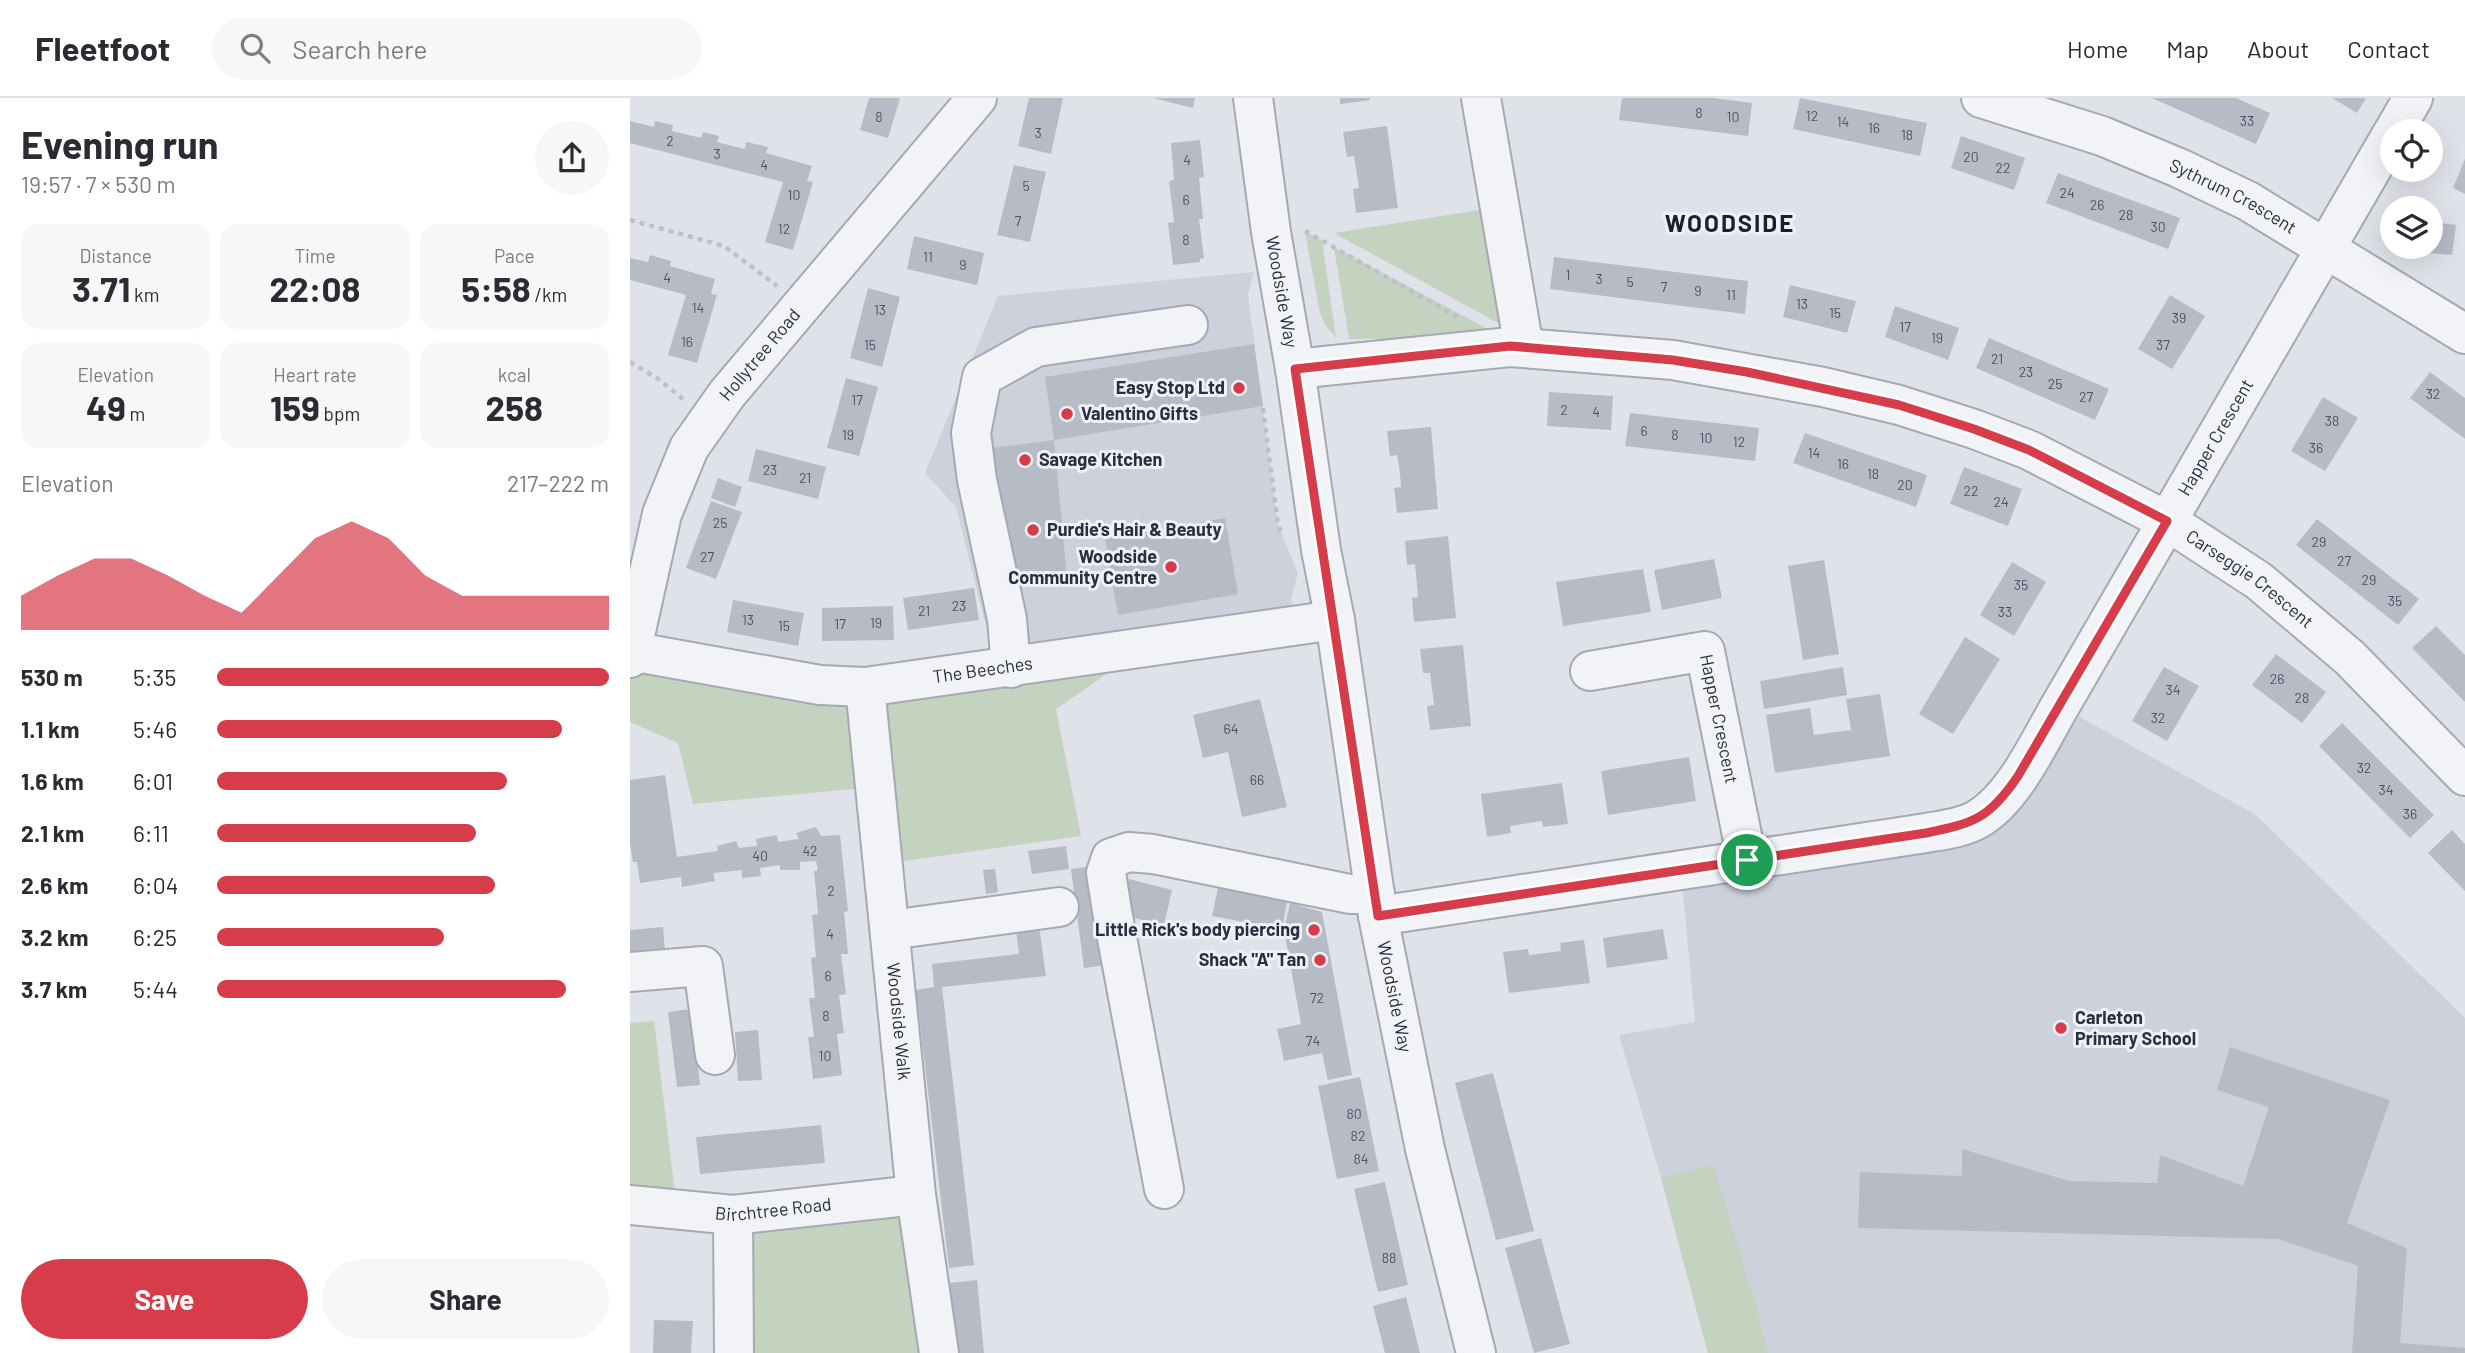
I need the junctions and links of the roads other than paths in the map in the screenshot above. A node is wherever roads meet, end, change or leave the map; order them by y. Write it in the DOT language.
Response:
graph roads {
  1 [pos="977,98"];
  2 [pos="1253,98"];
  3 [pos="1482,98"];
  4 [pos="1981,98"];
  5 [pos="2413,98"];
  6 [pos="2401,119"];
  7 [pos="2380,156"];
  8 [pos="2326,251"];
  9 [pos="1188,325"];
  10 [pos="2465,334"];
  11 [pos="1524,348"];
  12 [pos="1295,369"];
  13 [pos="2167,521"];
  14 [pos="1335,620"];
  15 [pos="631,653"];
  16 [pos="1011,668"];
  17 [pos="1590,671"];
  18 [pos="865,688"];
  19 [pos="2465,776"];
  20 [pos="1747,860"];
  21 [pos="1376,905"];
  22 [pos="1059,907"];
  23 [pos="890,930"];
  24 [pos="630,972"];
  25 [pos="715,1055"];
  26 [pos="1164,1189"];
  27 [pos="916,1195"];
  28 [pos="630,1205"];
  29 [pos="733,1215"];
  30 [pos="734,1353"];
  31 [pos="939,1353"];
  32 [pos="1476,1353"];
  1 -- 15 [label="street, Hollytree Road"];
  2 -- 12 [label="street, Woodside Way"];
  3 -- 11 [label="street"];
  4 -- 8 [label="street, Sythrum Crescent"];
  5 -- 6 [label="street, Happer Crescent"];
  7 -- 8 [label="street, Happer Crescent"];
  8 -- 10 [label="street, Sythrum Crescent"];
  8 -- 13 [label="street, Happer Crescent"];
  9 -- 16 [label="street"];
  11 -- 12 [label="street, Carseggie Crescent"];
  11 -- 13 [label="street, Carseggie Crescent"];
  12 -- 14 [label="street, Woodside Way"];
  13 -- 19 [label="street, Carseggie Crescent"];
  13 -- 20 [label="street, Happer Crescent"];
  14 -- 16 [label="street, The Beeches"];
  14 -- 21 [label="street, Woodside Way"];
  15 -- 18 [label="street, The Beeches"];
  16 -- 18 [label="street, The Beeches"];
  17 -- 20 [label="street, Happer Crescent"];
  18 -- 23 [label="street, Woodside Walk"];
  20 -- 21 [label="street, Happer Crescent"];
  21 -- 26 [label="street, Happer Crescent"];
  21 -- 32 [label="street, Woodside Way"];
  22 -- 23 [label="street"];
  23 -- 27 [label="street, Woodside Walk"];
  24 -- 25 [label="street"];
  27 -- 29 [label="street, Birchtree Road"];
  27 -- 31 [label="street, Woodside Walk"];
  28 -- 29 [label="street, Birchtree Road"];
  29 -- 30 [label="street"];
}
